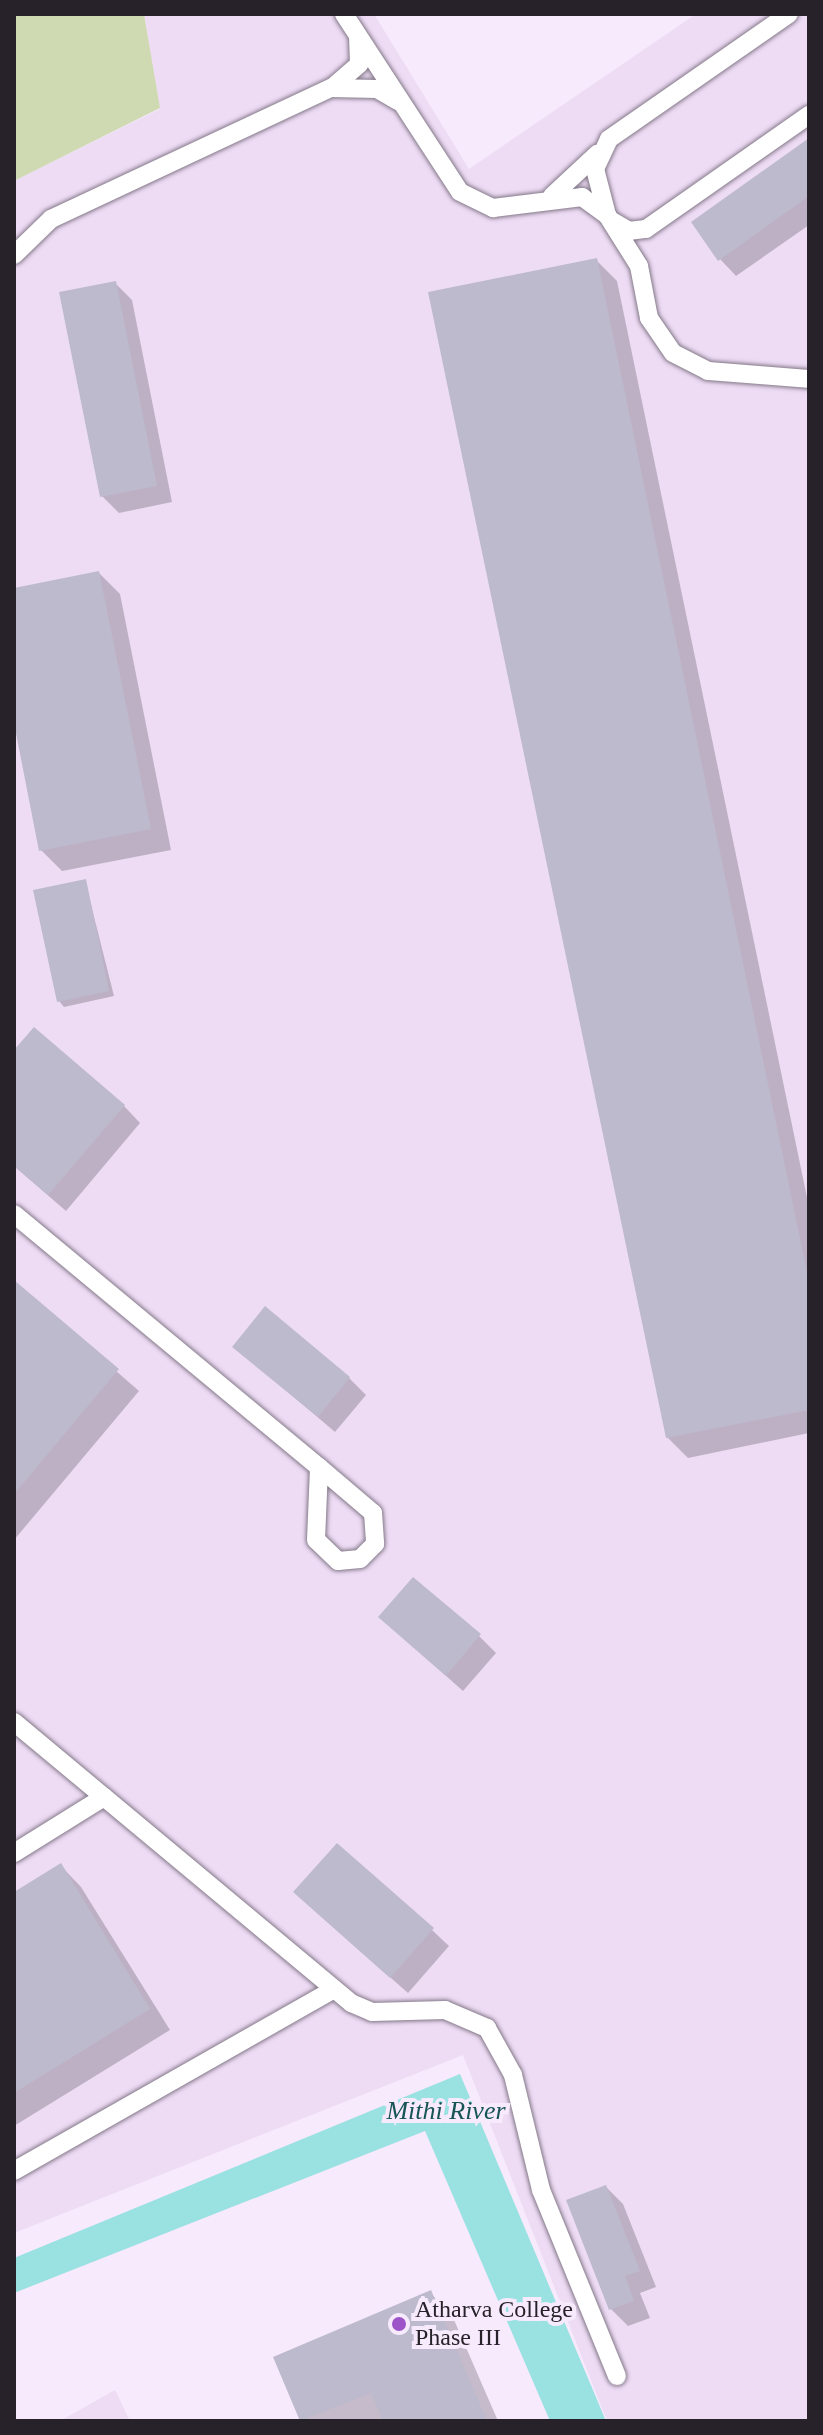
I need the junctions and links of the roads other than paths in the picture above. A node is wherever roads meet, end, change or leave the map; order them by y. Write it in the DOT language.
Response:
graph roads {
  1 [pos="344,14"];
  2 [pos="789,14"];
  3 [pos="357,34"];
  4 [pos="331,88"];
  5 [pos="400,102"];
  6 [pos="809,115"];
  7 [pos="599,152"];
  8 [pos="550,197"];
  9 [pos="610,218"];
  10 [pos="646,229"];
  11 [pos="14,255"];
  12 [pos="639,266"];
  13 [pos="809,379"];
  14 [pos="14,1214"];
  15 [pos="319,1467"];
  16 [pos="14,1722"];
  17 [pos="104,1797"];
  18 [pos="14,1853"];
  19 [pos="332,1990"];
  20 [pos="14,2171"];
  21 [pos="617,2376"];
  1 -- 3 [label="lane"];
  2 -- 7 [label="lane"];
  3 -- 4 [label="lane"];
  3 -- 5 [label="lane"];
  4 -- 5 [label="lane"];
  4 -- 11 [label="lane"];
  5 -- 8 [label="lane"];
  6 -- 10 [label="lane"];
  7 -- 8 [label="lane"];
  7 -- 9 [label="lane"];
  8 -- 9 [label="lane"];
  9 -- 10 [label="lane"];
  9 -- 12 [label="lane"];
  10 -- 12 [label="lane"];
  12 -- 13 [label="lane"];
  14 -- 15 [label="lane"];
  15 -- 15 [label="lane"];
  16 -- 17 [label="lane"];
  17 -- 18 [label="lane"];
  17 -- 19 [label="lane"];
  19 -- 20 [label="lane"];
  19 -- 21 [label="lane"];
}
